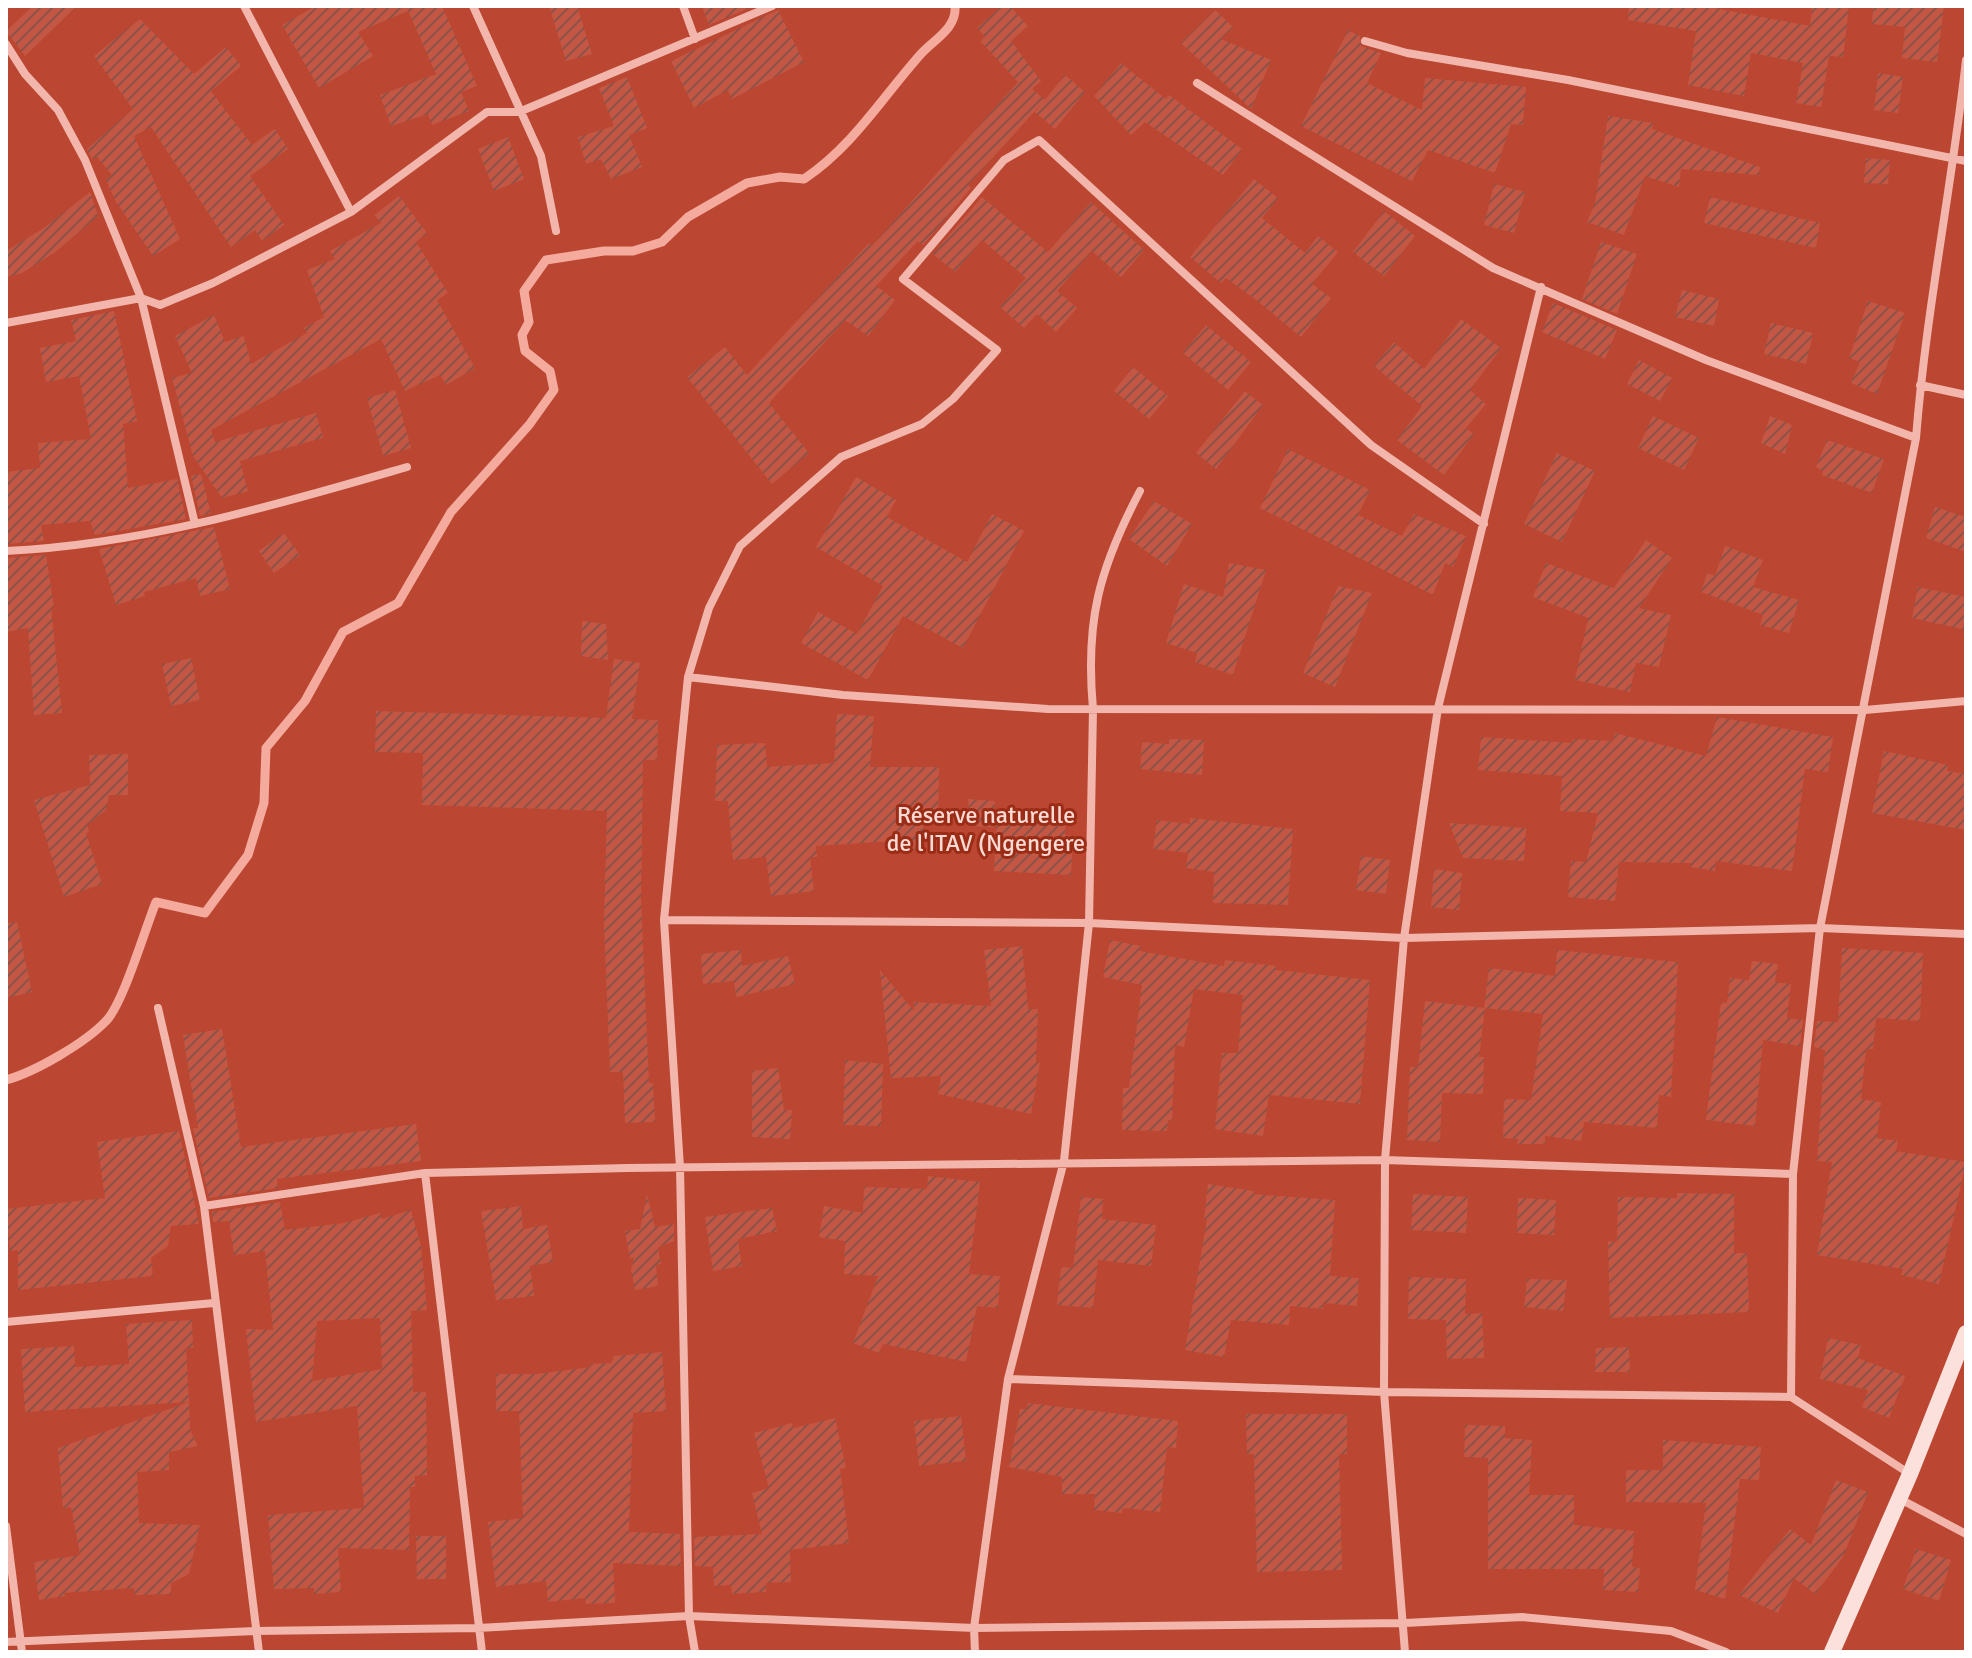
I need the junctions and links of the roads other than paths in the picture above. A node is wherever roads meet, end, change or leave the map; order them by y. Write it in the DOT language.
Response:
graph roads {
  1 [pos="244,6"];
  2 [pos="473,6"];
  3 [pos="683,6"];
  4 [pos="772,6"];
  5 [pos="695,39"];
  6 [pos="1365,41"];
  7 [pos="6,44"];
  8 [pos="1966,60"];
  9 [pos="1197,83"];
  10 [pos="519,112"];
  11 [pos="1955,159"];
  12 [pos="1966,161"];
  13 [pos="351,212"];
  14 [pos="556,231"];
  15 [pos="1541,287"];
  16 [pos="141,298"];
  17 [pos="6,323"];
  18 [pos="1920,385"];
  19 [pos="1966,395"];
  20 [pos="1916,438"];
  21 [pos="407,467"];
  22 [pos="1140,491"];
  23 [pos="195,524"];
  24 [pos="1484,524"];
  25 [pos="6,551"];
  26 [pos="688,677"];
  27 [pos="1966,701"];
  28 [pos="1438,708"];
  29 [pos="1093,709"];
  30 [pos="1865,710"];
  31 [pos="664,920"];
  32 [pos="1089,923"];
  33 [pos="1820,928"];
  34 [pos="1966,934"];
  35 [pos="1404,938"];
  36 [pos="158,1008"];
  37 [pos="1385,1160"];
  38 [pos="1064,1161"];
  39 [pos="680,1167"];
  40 [pos="425,1173"];
  41 [pos="1793,1174"];
  42 [pos="204,1206"];
  43 [pos="214,1303"];
  44 [pos="6,1322"];
  45 [pos="1966,1333"];
  46 [pos="1008,1379"];
  47 [pos="1384,1392"];
  48 [pos="1791,1397"];
  49 [pos="1910,1474"];
  50 [pos="1899,1498"];
  51 [pos="6,1526"];
  52 [pos="1966,1534"];
  53 [pos="689,1616"];
  54 [pos="1405,1623"];
  55 [pos="478,1628"];
  56 [pos="974,1628"];
  57 [pos="255,1631"];
  58 [pos="21,1639"];
  59 [pos="6,1642"];
  60 [pos="22,1652"];
  61 [pos="259,1652"];
  62 [pos="482,1652"];
  63 [pos="695,1652"];
  64 [pos="975,1652"];
  65 [pos="1405,1652"];
  66 [pos="1726,1652"];
  67 [pos="1832,1652"];
  1 -- 13 [label="street"];
  2 -- 10 [label="street"];
  3 -- 5 [label="street"];
  4 -- 5 [label="street"];
  5 -- 10 [label="street"];
  6 -- 11 [label="street"];
  7 -- 16 [label="street"];
  8 -- 11 [label="street"];
  9 -- 15 [label="street"];
  10 -- 13 [label="street"];
  10 -- 14 [label="street"];
  11 -- 12 [label="street"];
  11 -- 18 [label="street"];
  13 -- 16 [label="street"];
  15 -- 20 [label="street"];
  15 -- 24 [label="street"];
  16 -- 17 [label="street"];
  16 -- 23 [label="street"];
  18 -- 19 [label="street"];
  18 -- 20 [label="street"];
  20 -- 30 [label="street"];
  21 -- 23 [label="street"];
  22 -- 29 [label="street"];
  23 -- 25 [label="street"];
  24 -- 26 [label="street"];
  24 -- 28 [label="street"];
  26 -- 29 [label="street"];
  26 -- 31 [label="street"];
  27 -- 30 [label="street"];
  28 -- 29 [label="street"];
  28 -- 30 [label="street"];
  28 -- 35 [label="street"];
  29 -- 32 [label="street"];
  30 -- 33 [label="street"];
  31 -- 32 [label="street"];
  31 -- 39 [label="street"];
  32 -- 35 [label="street"];
  32 -- 38 [label="street"];
  33 -- 34 [label="street"];
  33 -- 35 [label="street"];
  33 -- 41 [label="street"];
  35 -- 37 [label="street"];
  36 -- 42 [label="street"];
  37 -- 38 [label="street"];
  37 -- 41 [label="street"];
  37 -- 47 [label="street"];
  38 -- 39 [label="street"];
  38 -- 46 [label="street"];
  39 -- 40 [label="street"];
  39 -- 53 [label="street"];
  40 -- 42 [label="street"];
  40 -- 55 [label="street"];
  41 -- 48 [label="street"];
  42 -- 43 [label="street"];
  43 -- 44 [label="street"];
  43 -- 57 [label="street"];
  45 -- 49 [label="street"];
  46 -- 47 [label="street"];
  46 -- 56 [label="street"];
  47 -- 48 [label="street"];
  47 -- 54 [label="street"];
  48 -- 49 [label="street"];
  49 -- 50 [label="street"];
  50 -- 52 [label="street"];
  50 -- 67 [label="street"];
  51 -- 58 [label="street"];
  53 -- 55 [label="street"];
  53 -- 56 [label="street"];
  53 -- 63 [label="street"];
  54 -- 56 [label="street"];
  54 -- 65 [label="street"];
  54 -- 66 [label="street"];
  55 -- 57 [label="street"];
  55 -- 62 [label="street"];
  56 -- 64 [label="street"];
  57 -- 58 [label="street"];
  57 -- 61 [label="street"];
  58 -- 59 [label="street"];
  58 -- 60 [label="street"];
}
